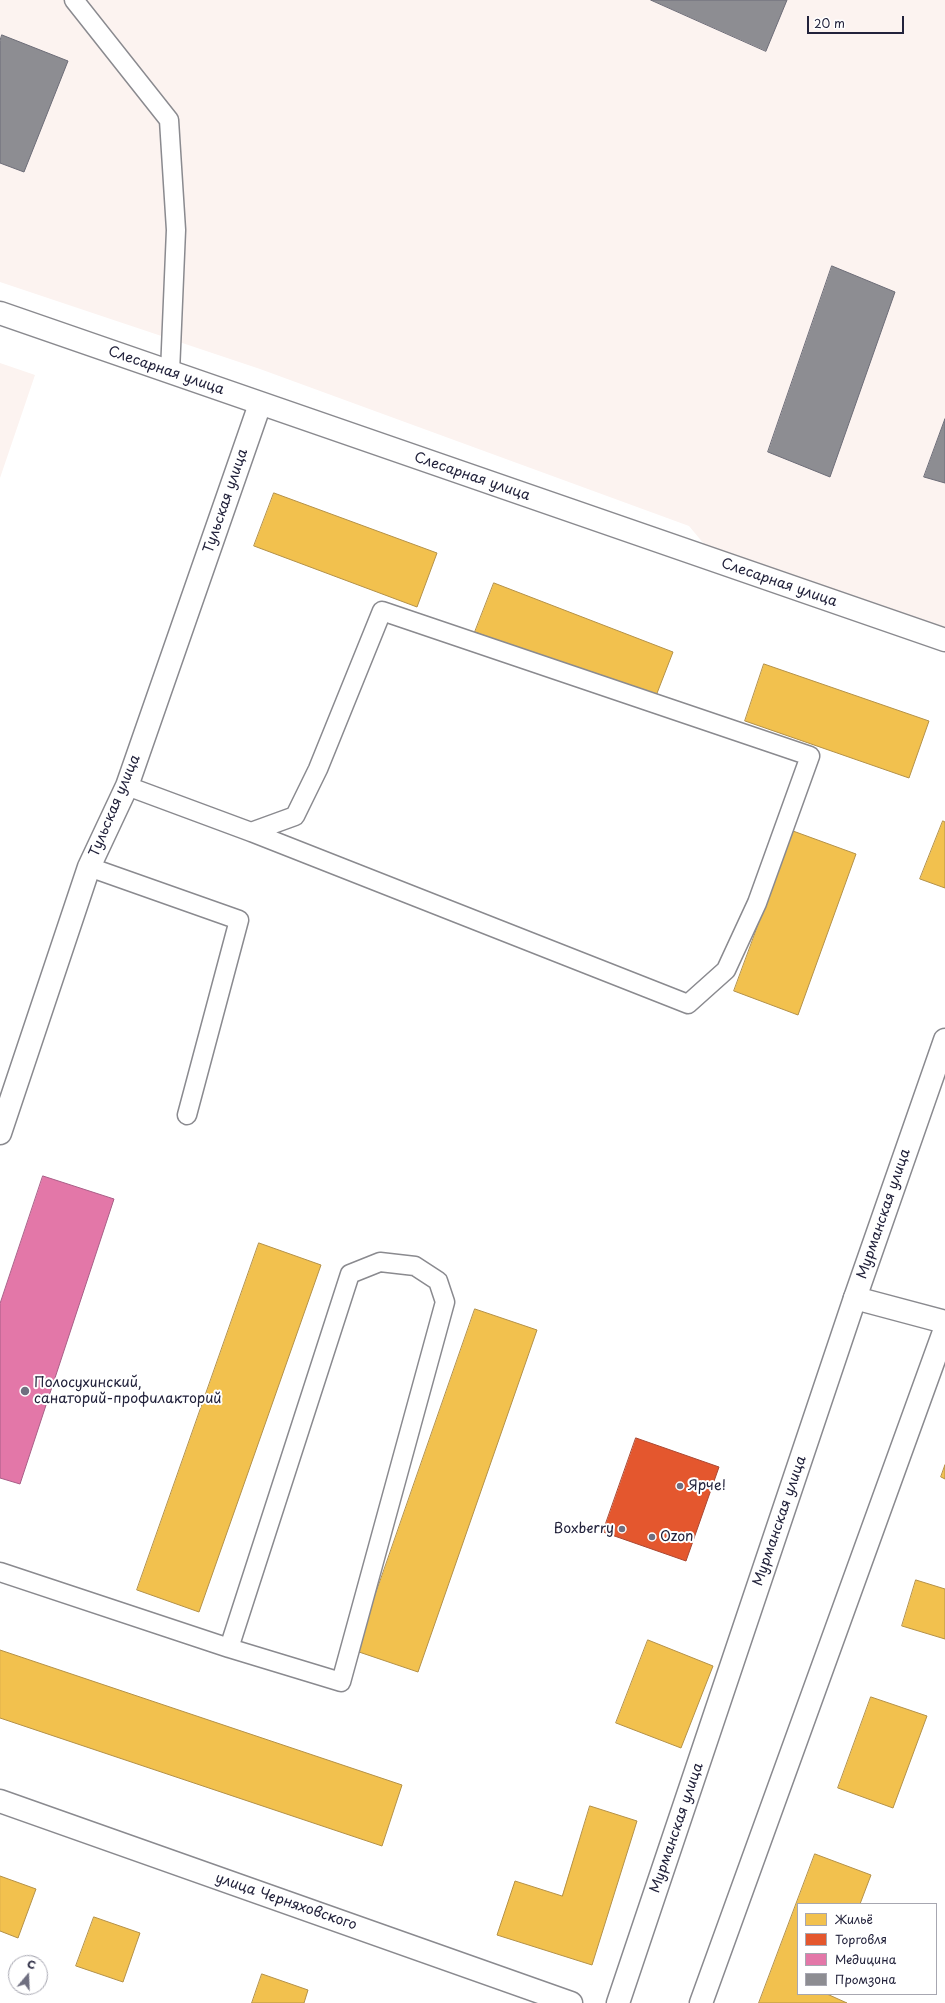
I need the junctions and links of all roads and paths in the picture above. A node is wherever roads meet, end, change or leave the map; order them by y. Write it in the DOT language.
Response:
graph roads {
  1 [pos="74,0"];
  2 [pos="0,313"];
  3 [pos="170,372"];
  4 [pos="260,404"];
  5 [pos="945,640"];
  6 [pos="127,786"];
  7 [pos="251,832"];
  8 [pos="89,867"];
  9 [pos="945,1040"];
  10 [pos="187,1115"];
  11 [pos="0,1133"];
  12 [pos="855,1298"];
  13 [pos="945,1322"];
  14 [pos="945,1329"];
  15 [pos="0,1572"];
  16 [pos="229,1648"];
  17 [pos="0,1802"];
  18 [pos="572,2003"];
  19 [pos="618,2003"];
  20 [pos="701,2003"];
  1 -- 3 [label="lane"];
  2 -- 3 [label="main road, Слесарная улица"];
  3 -- 4 [label="main road, Слесарная улица"];
  4 -- 5 [label="main road, Слесарная улица"];
  4 -- 6 [label="main road, Тульская улица"];
  6 -- 7 [label="lane"];
  6 -- 8 [label="main road, Тульская улица"];
  7 -- 7 [label="lane"];
  8 -- 10 [label="lane, Тульская улица"];
  8 -- 11 [label="main road"];
  9 -- 12 [label="main road, Мурманская улица"];
  12 -- 13 [label="main road"];
  12 -- 19 [label="main road, Мурманская улица"];
  14 -- 20 [label="main road"];
  15 -- 16 [label="lane"];
  16 -- 16 [label="lane"];
  17 -- 18 [label="main road, улица Черняховского"];
}
